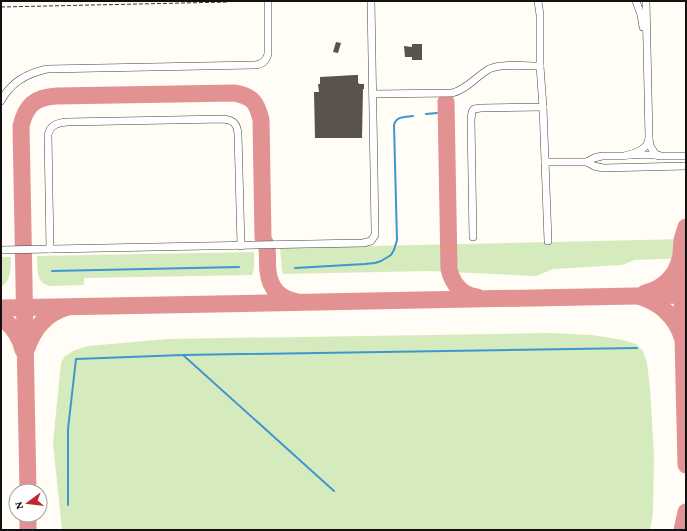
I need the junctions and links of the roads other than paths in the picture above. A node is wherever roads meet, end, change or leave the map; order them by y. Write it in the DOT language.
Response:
graph roads {
  1 [pos="268,1"];
  2 [pos="371,1"];
  3 [pos="538,1"];
  4 [pos="636,1"];
  5 [pos="646,1"];
  6 [pos="540,66"];
  7 [pos="648,69"];
  8 [pos="373,94"];
  9 [pos="2,98"];
  10 [pos="543,107"];
  11 [pos="649,137"];
  12 [pos="656,155"];
  13 [pos="624,156"];
  14 [pos="686,156"];
  15 [pos="545,162"];
  16 [pos="587,162"];
  17 [pos="686,166"];
  18 [pos="474,237"];
  19 [pos="548,241"];
  20 [pos="241,246"];
  21 [pos="50,249"];
  22 [pos="1,250"];
  1 -- 9 [label="lane"];
  2 -- 8 [label="lane"];
  3 -- 6 [label="lane"];
  4 -- 7 [label="lane"];
  5 -- 7 [label="lane"];
  6 -- 8 [label="lane"];
  6 -- 10 [label="lane"];
  7 -- 11 [label="lane"];
  8 -- 20 [label="lane"];
  10 -- 15 [label="lane"];
  10 -- 18 [label="lane"];
  11 -- 12 [label="lane"];
  11 -- 13 [label="lane"];
  12 -- 13 [label="lane"];
  12 -- 14 [label="lane"];
  13 -- 16 [label="lane"];
  15 -- 16 [label="lane"];
  15 -- 19 [label="lane"];
  16 -- 17 [label="lane"];
  20 -- 21 [label="lane"];
  20 -- 21 [label="lane"];
  21 -- 22 [label="lane"];
}
